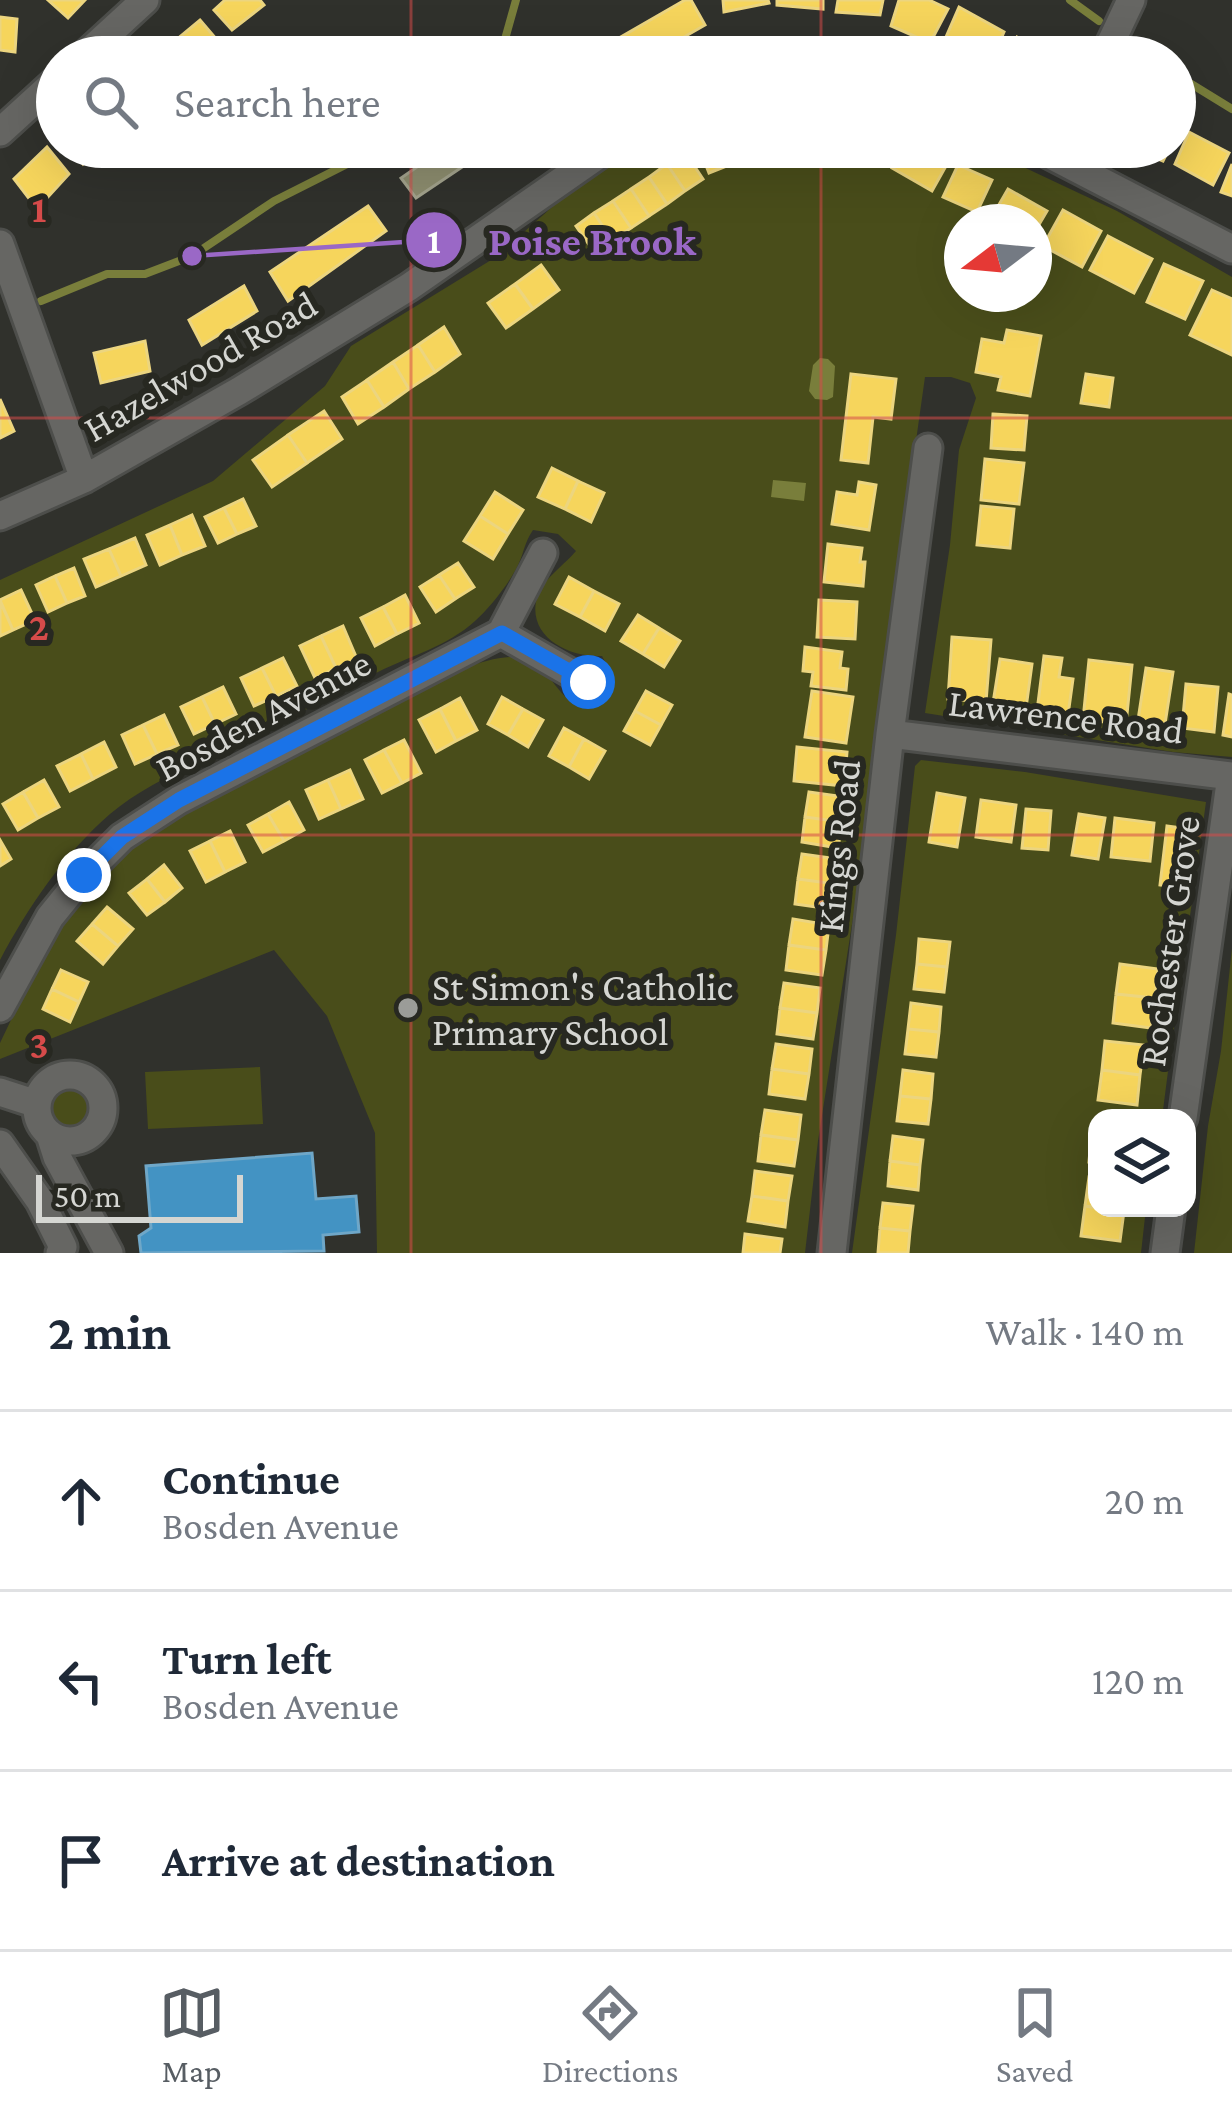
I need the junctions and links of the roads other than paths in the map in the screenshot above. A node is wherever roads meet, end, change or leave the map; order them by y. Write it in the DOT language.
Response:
graph roads {
  1 [pos="145,0"];
  2 [pos="1131,0"];
  3 [pos="105,36"];
  4 [pos="1113,36"];
  5 [pos="36,99"];
  6 [pos="0,132"];
  7 [pos="580,168"];
  8 [pos="1083,168"];
  9 [pos="0,244"];
  10 [pos="1232,249"];
  11 [pos="928,448"];
  12 [pos="84,479"];
  13 [pos="0,516"];
  14 [pos="543,553"];
  15 [pos="502,633"];
  16 [pos="588,682"];
  17 [pos="890,734"];
  18 [pos="1232,776"];
  19 [pos="6,980"];
  20 [pos="0,1008"];
  21 [pos="0,1092"];
  22 [pos="37,1105"];
  23 [pos="1185,1109"];
  24 [pos="50,1135"];
  25 [pos="0,1144"];
  26 [pos="1170,1217"];
  27 [pos="60,1253"];
  28 [pos="109,1253"];
  29 [pos="832,1253"];
  30 [pos="1165,1253"];
  1 -- 3 [label="street"];
  2 -- 4 [label="street"];
  5 -- 6 [label="street"];
  7 -- 12 [label="street, Hazelwood Road"];
  8 -- 10 [label="street"];
  9 -- 12 [label="street"];
  11 -- 17 [label="street, Kings Road"];
  12 -- 13 [label="street, Hazelwood Road"];
  14 -- 15 [label="street"];
  15 -- 16 [label="street"];
  15 -- 19 [label="street, Bosden Avenue"];
  17 -- 18 [label="street, Lawrence Road"];
  17 -- 29 [label="street, Kings Road"];
  18 -- 23 [label="street, Rochester Grove"];
  19 -- 20 [label="street, Bosden Avenue"];
  21 -- 22 [label="street"];
  22 -- 24 [label="street"];
  22 -- 24 [label="street"];
  24 -- 28 [label="street"];
  25 -- 27 [label="street"];
  26 -- 30 [label="street"];
}
